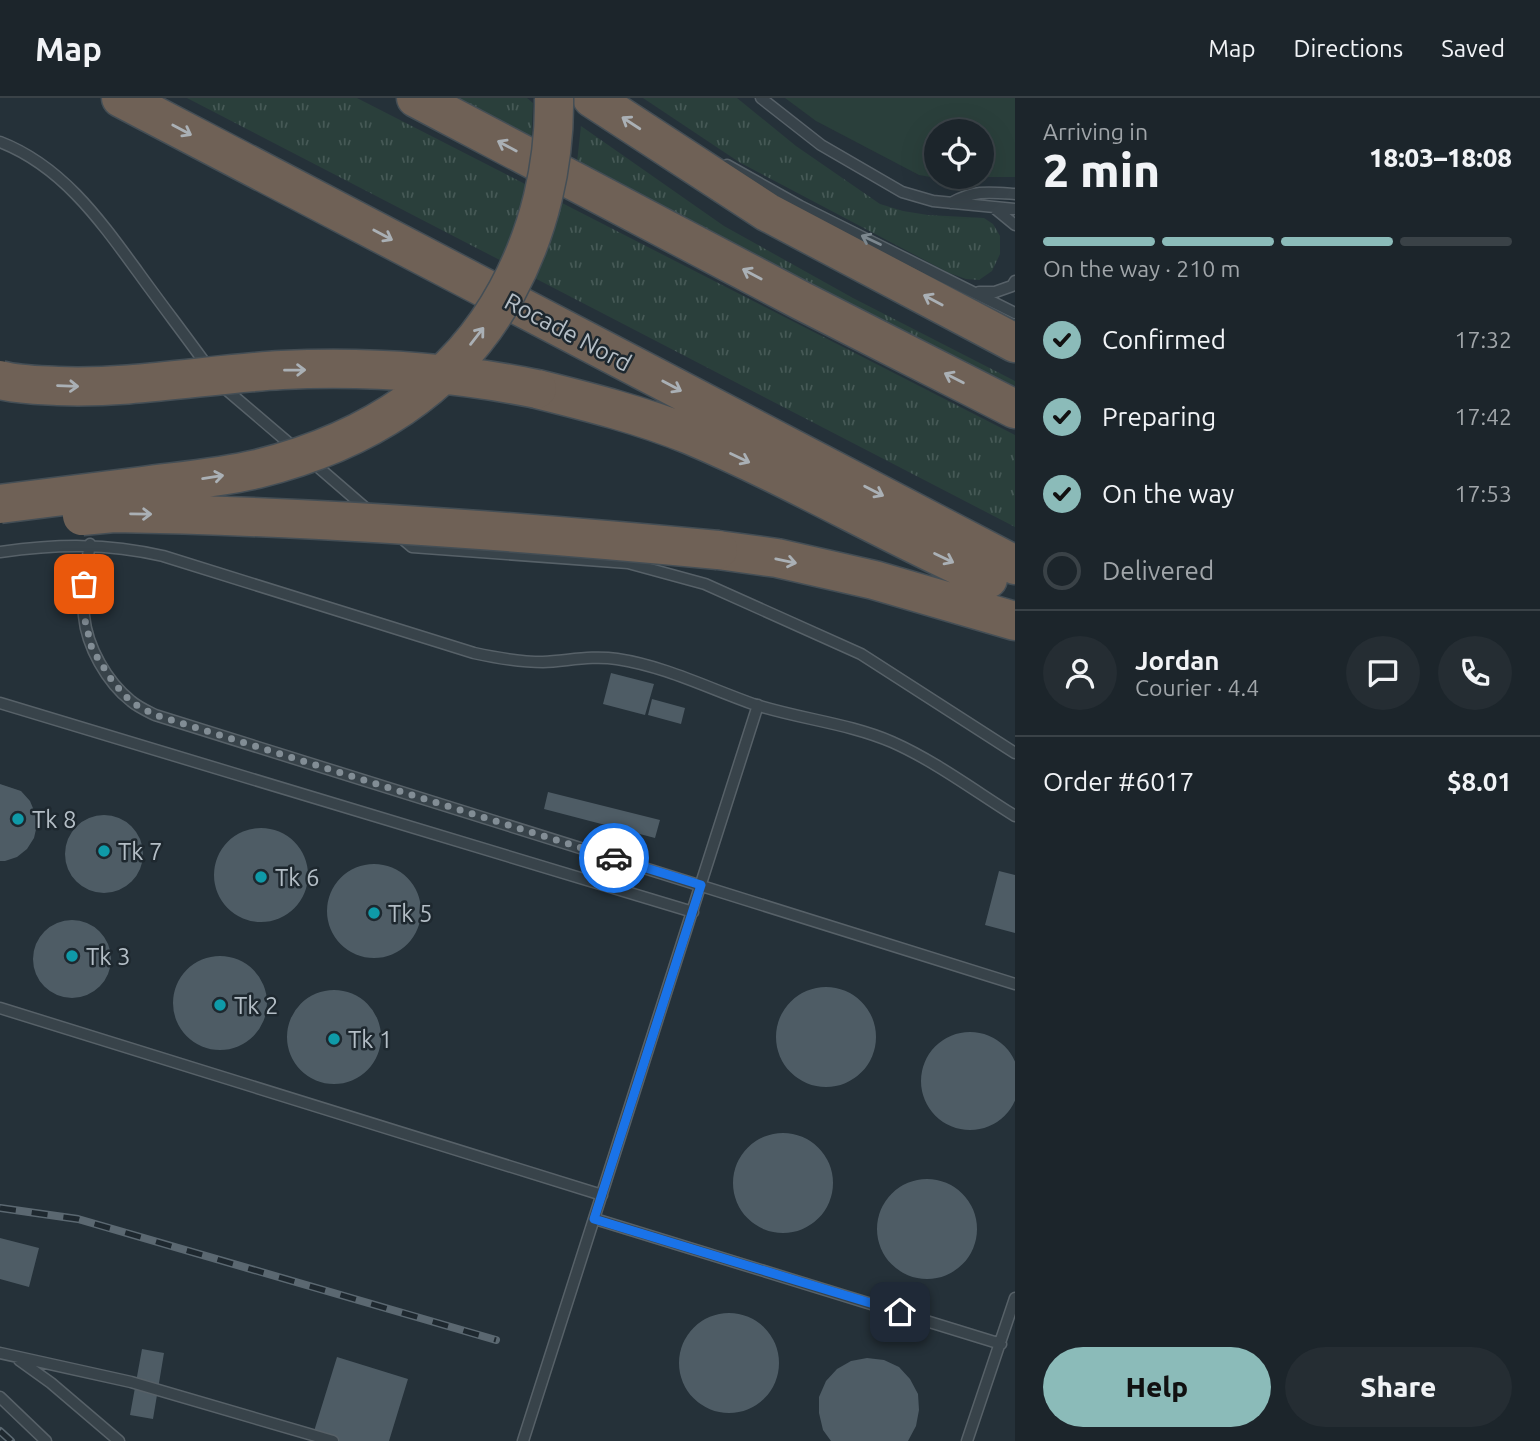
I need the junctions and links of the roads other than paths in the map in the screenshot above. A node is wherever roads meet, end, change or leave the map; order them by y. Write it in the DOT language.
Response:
graph roads {
  1 [pos="121,98"];
  2 [pos="416,98"];
  3 [pos="554,98"];
  4 [pos="593,98"];
  5 [pos="761,98"];
  6 [pos="0,142"];
  7 [pos="716,162"];
  8 [pos="1015,194"];
  9 [pos="950,203"];
  10 [pos="993,207"];
  11 [pos="1015,209"];
  12 [pos="1015,225"];
  13 [pos="1015,281"];
  14 [pos="976,292"];
  15 [pos="1015,313"];
  16 [pos="1015,343"];
  17 [pos="0,380"];
  18 [pos="1015,409"];
  19 [pos="0,505"];
  20 [pos="0,522"];
  21 [pos="90,544"];
  22 [pos="0,552"];
  23 [pos="1015,565"];
  24 [pos="1015,592"];
  25 [pos="1015,621"];
  26 [pos="0,703"];
  27 [pos="758,705"];
  28 [pos="1015,753"];
  29 [pos="1015,816"];
  30 [pos="701,885"];
  31 [pos="693,912"];
  32 [pos="1015,984"];
  33 [pos="0,1008"];
  34 [pos="602,1195"];
  35 [pos="594,1219"];
  36 [pos="1015,1298"];
  37 [pos="1001,1344"];
  38 [pos="5,1354"];
  39 [pos="0,1397"];
  40 [pos="46,1441"];
  41 [pos="119,1441"];
  42 [pos="333,1441"];
  43 [pos="523,1441"];
  44 [pos="967,1441"];
  1 -- 23 [label="highway, Rocade Nord, one-way"];
  18 -- 2 [label="highway, one-way"];
  19 -- 3 [label="highway, one-way, bridge"];
  16 -- 4 [label="highway, one-way"];
  5 -- 9 [label="lane"];
  6 -- 28 [label="lane"];
  14 -- 7 [label="lane, one-way"];
  8 -- 9 [label="lane"];
  9 -- 10 [label="lane"];
  10 -- 11 [label="lane"];
  10 -- 12 [label="lane"];
  13 -- 14 [label="lane"];
  14 -- 15 [label="lane"];
  17 -- 24 [label="highway, one-way, bridge"];
  20 -- 25 [label="highway, one-way, bridge"];
  21 -- 22 [label="lane"];
  21 -- 27 [label="lane"];
  21 -- 30 [label="lane"];
  26 -- 31 [label="lane"];
  27 -- 29 [label="lane"];
  27 -- 30 [label="lane"];
  30 -- 31 [label="lane"];
  30 -- 32 [label="lane"];
  31 -- 34 [label="lane"];
  33 -- 34 [label="lane"];
  34 -- 35 [label="lane"];
  35 -- 37 [label="lane"];
  35 -- 43 [label="lane"];
  36 -- 37 [label="lane"];
  37 -- 44 [label="lane"];
  38 -- 41 [label="lane"];
  38 -- 42 [label="lane"];
  39 -- 40 [label="lane"];
}
